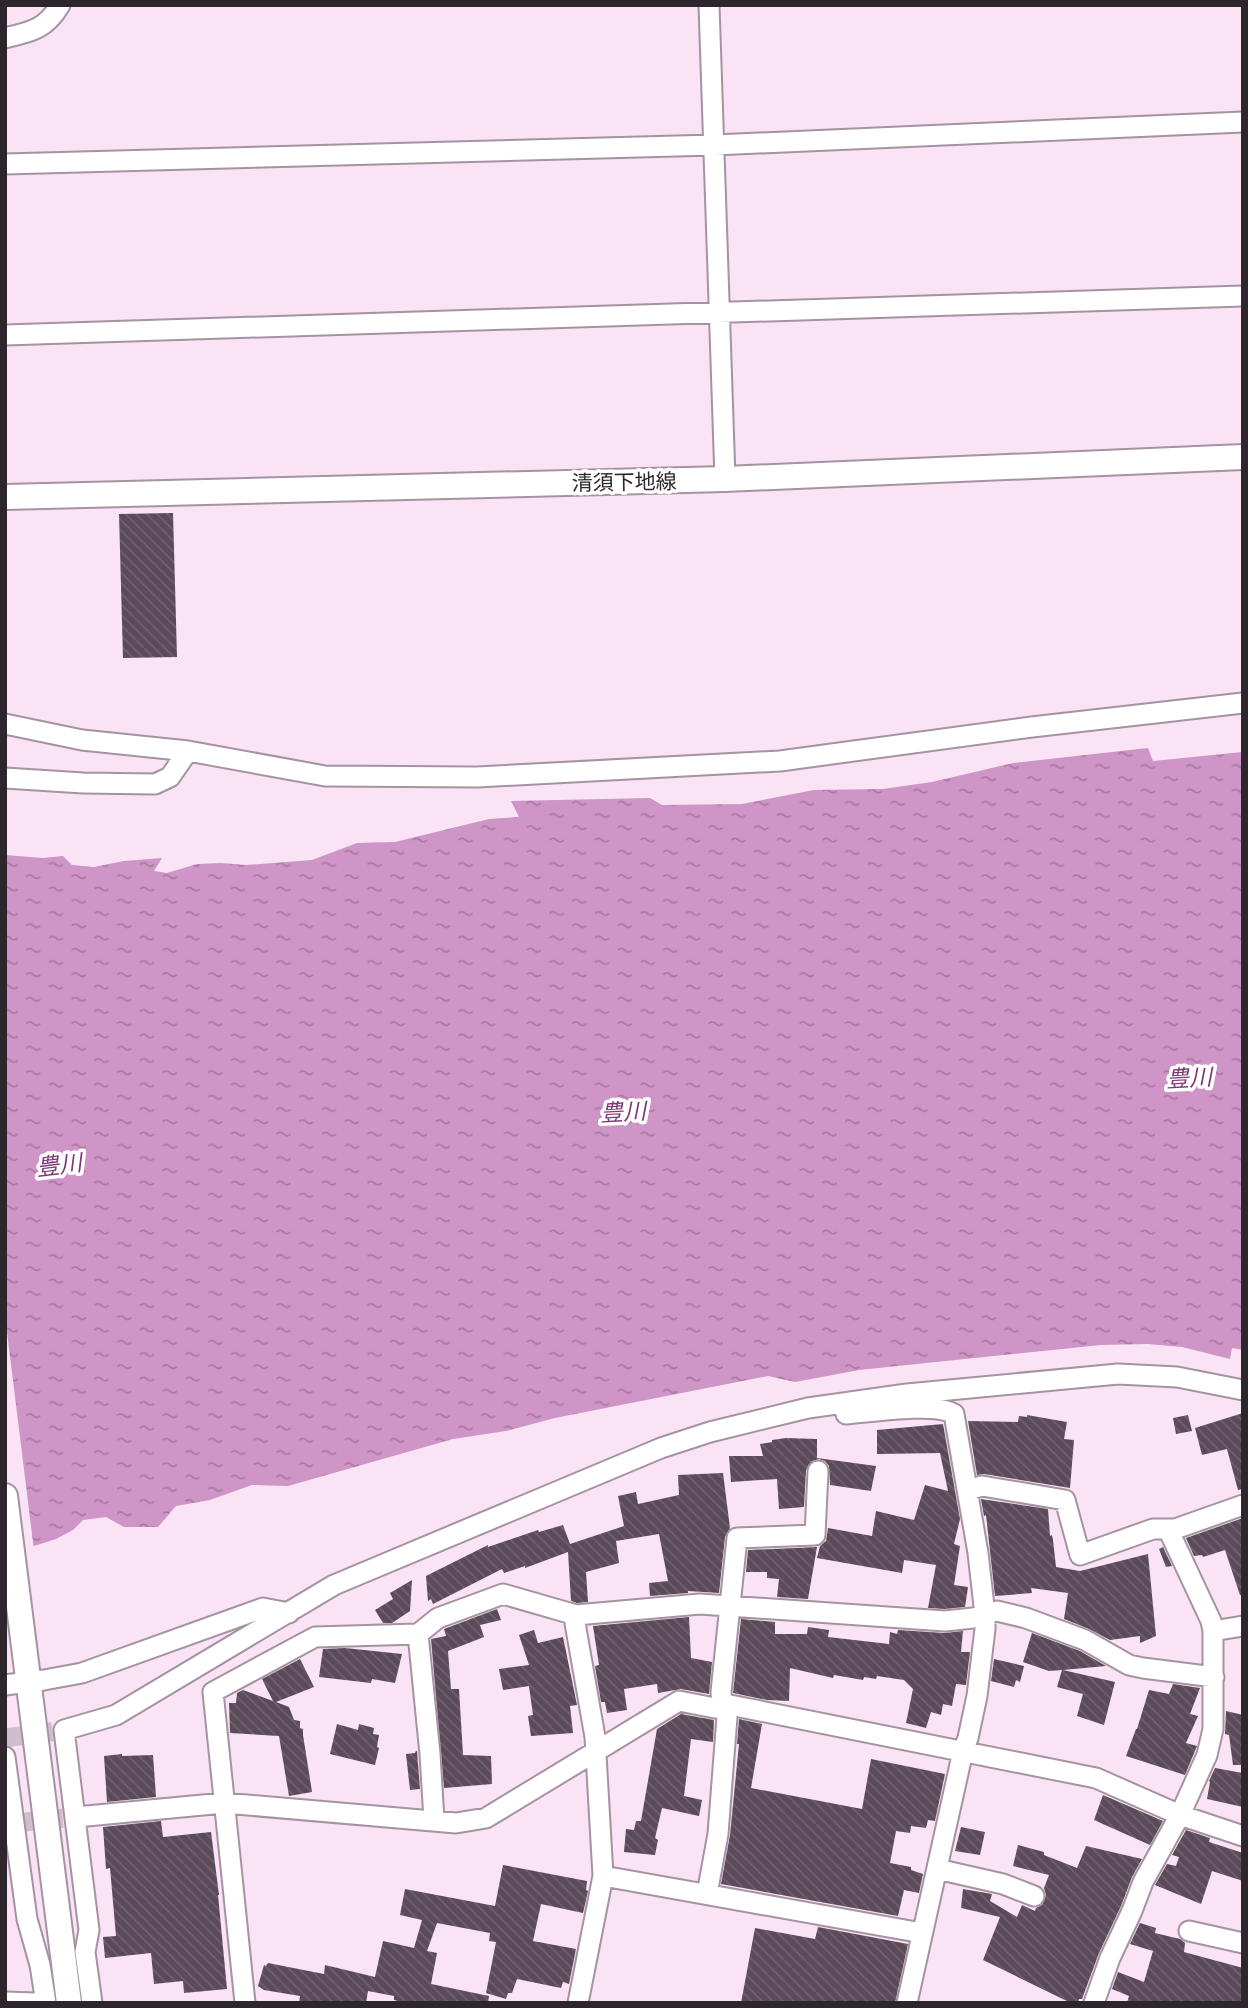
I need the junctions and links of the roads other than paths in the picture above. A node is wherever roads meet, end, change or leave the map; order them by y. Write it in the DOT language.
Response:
graph roads {
  1 [pos="60,5"];
  2 [pos="709,5"];
  3 [pos="5,38"];
  4 [pos="1243,122"];
  5 [pos="714,145"];
  6 [pos="5,164"];
  7 [pos="1243,296"];
  8 [pos="719,313"];
  9 [pos="5,335"];
  10 [pos="1243,457"];
  11 [pos="725,478"];
  12 [pos="5,497"];
  13 [pos="1243,703"];
  14 [pos="5,724"];
  15 [pos="187,751"];
  16 [pos="5,778"];
  17 [pos="1243,1390"];
  18 [pos="808,1408"];
  19 [pos="818,1471"];
  20 [pos="968,1490"];
  21 [pos="5,1496"];
  22 [pos="1243,1505"];
  23 [pos="1168,1529"];
  24 [pos="730,1605"];
  25 [pos="289,1613"];
  26 [pos="576,1615"];
  27 [pos="985,1615"];
  28 [pos="1243,1626"];
  29 [pos="1213,1630"];
  30 [pos="418,1634"];
  31 [pos="1214,1677"];
  32 [pos="20,1680"];
  33 [pos="722,1706"];
  34 [pos="963,1751"];
  35 [pos="595,1754"];
  36 [pos="5,1757"];
  37 [pos="224,1803"];
  38 [pos="1180,1815"];
  39 [pos="76,1817"];
  40 [pos="434,1820"];
  41 [pos="10,1824"];
  42 [pos="1243,1836"];
  43 [pos="937,1869"];
  44 [pos="603,1876"];
  45 [pos="707,1894"];
  46 [pos="1034,1896"];
  47 [pos="1189,1931"];
  48 [pos="922,1933"];
  49 [pos="1243,1943"];
  50 [pos="5,2002"];
  51 [pos="36,2003"];
  52 [pos="46,2003"];
  53 [pos="69,2003"];
  54 [pos="92,2003"];
  55 [pos="245,2003"];
  56 [pos="578,2003"];
  57 [pos="907,2003"];
  58 [pos="1094,2003"];
  1 -- 3 [label="street"];
  2 -- 5 [label="street"];
  4 -- 5 [label="street"];
  5 -- 6 [label="street"];
  5 -- 8 [label="street"];
  7 -- 8 [label="street"];
  8 -- 9 [label="street"];
  8 -- 11 [label="street"];
  10 -- 11 [label="main road, 清須下地線"];
  11 -- 12 [label="main road, 清須下地線"];
  13 -- 15 [label="street"];
  14 -- 15 [label="street"];
  15 -- 16 [label="street"];
  17 -- 18 [label="street"];
  18 -- 20 [label="street"];
  18 -- 25 [label="street"];
  19 -- 24 [label="street"];
  20 -- 23 [label="street"];
  20 -- 27 [label="street"];
  21 -- 32 [label="main road"];
  22 -- 23 [label="street"];
  23 -- 29 [label="street"];
  24 -- 26 [label="street"];
  24 -- 27 [label="street"];
  24 -- 33 [label="street"];
  25 -- 32 [label="street"];
  25 -- 39 [label="street"];
  26 -- 30 [label="street"];
  26 -- 35 [label="street"];
  27 -- 31 [label="street"];
  27 -- 34 [label="street"];
  28 -- 29 [label="street"];
  29 -- 31 [label="street"];
  30 -- 37 [label="street"];
  30 -- 40 [label="street"];
  31 -- 38 [label="street"];
  32 -- 53 [label="main road"];
  33 -- 34 [label="street"];
  33 -- 35 [label="street"];
  33 -- 45 [label="street"];
  34 -- 38 [label="street"];
  34 -- 43 [label="street"];
  35 -- 40 [label="street"];
  35 -- 44 [label="street"];
  36 -- 41 [label="street"];
  37 -- 39 [label="street"];
  37 -- 40 [label="street"];
  37 -- 55 [label="street"];
  38 -- 42 [label="street"];
  38 -- 58 [label="street"];
  39 -- 54 [label="street"];
  41 -- 52 [label="street"];
  43 -- 46 [label="street"];
  43 -- 48 [label="street"];
  44 -- 45 [label="street"];
  44 -- 56 [label="street"];
  45 -- 48 [label="street"];
  47 -- 49 [label="street"];
  48 -- 57 [label="street"];
  50 -- 51 [label="street"];
}
